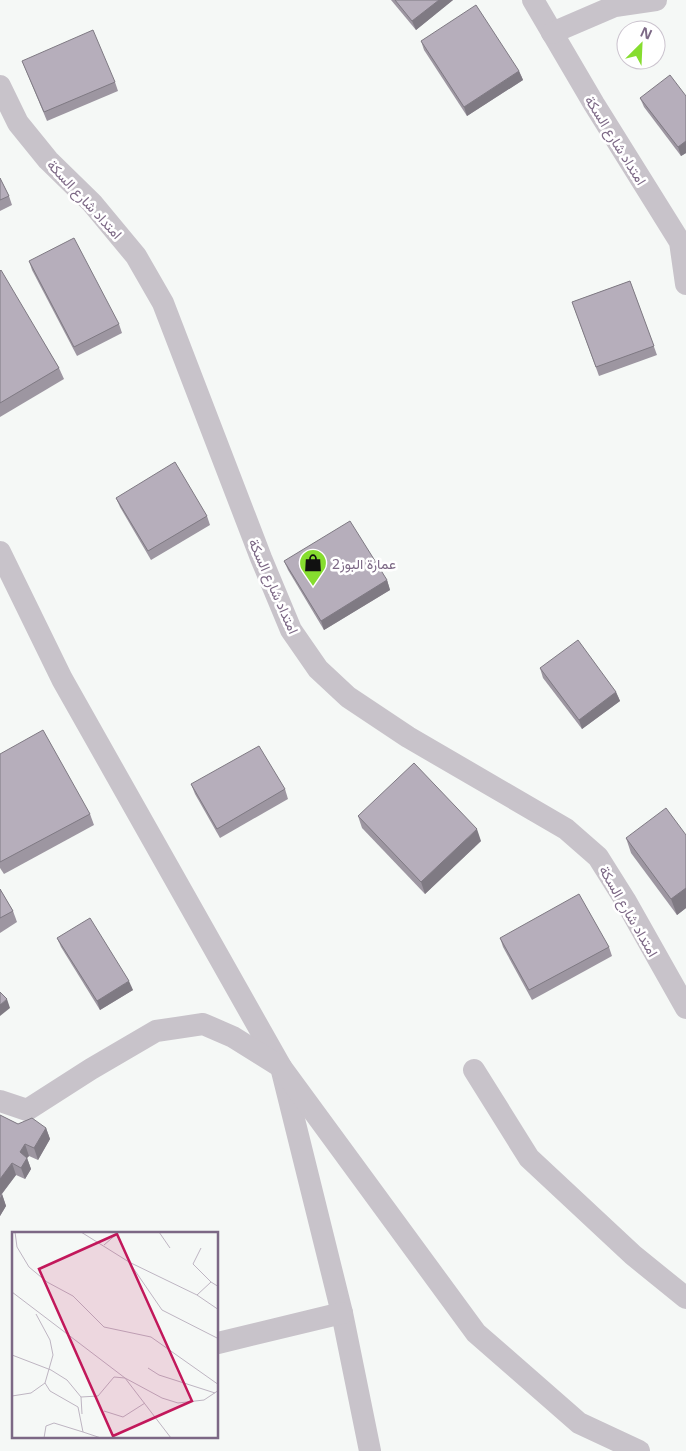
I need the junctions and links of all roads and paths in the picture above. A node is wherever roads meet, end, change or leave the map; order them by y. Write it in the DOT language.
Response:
graph roads {
  1 [pos="532,0"];
  2 [pos="656,0"];
  3 [pos="552,33"];
  4 [pos="0,86"];
  5 [pos="683,246"];
  6 [pos="686,284"];
  7 [pos="0,552"];
  8 [pos="686,1008"];
  9 [pos="280,1067"];
  10 [pos="474,1070"];
  11 [pos="0,1101"];
  12 [pos="686,1298"];
  13 [pos="342,1313"];
  14 [pos="219,1344"];
  15 [pos="370,1451"];
  16 [pos="639,1451"];
  1 -- 3 [label="street, امتداد شارع السكة"];
  2 -- 3 [label="street"];
  3 -- 5 [label="street, امتداد شارع السكة"];
  4 -- 8 [label="street, امتداد شارع السكة"];
  5 -- 6 [label="street, امتداد شارع السكة"];
  7 -- 9 [label="street"];
  9 -- 11 [label="street"];
  9 -- 13 [label="street"];
  9 -- 16 [label="street"];
  10 -- 12 [label="street"];
  13 -- 14 [label="street"];
  13 -- 15 [label="street"];
}
